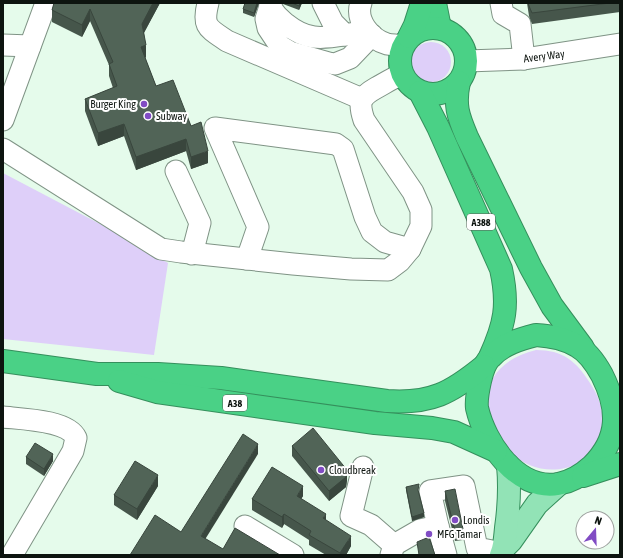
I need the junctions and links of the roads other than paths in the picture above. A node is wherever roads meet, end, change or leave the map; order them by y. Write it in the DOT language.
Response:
graph roads {
  1 [pos="46,3"];
  2 [pos="323,3"];
  3 [pos="361,3"];
  4 [pos="422,3"];
  5 [pos="435,3"];
  6 [pos="501,3"];
  7 [pos="208,4"];
  8 [pos="271,4"];
  9 [pos="440,28"];
  10 [pos="369,32"];
  11 [pos="345,35"];
  12 [pos="406,42"];
  13 [pos="620,44"];
  14 [pos="3,45"];
  15 [pos="30,46"];
  16 [pos="524,59"];
  17 [pos="467,61"];
  18 [pos="402,74"];
  19 [pos="459,82"];
  20 [pos="420,92"];
  21 [pos="362,99"];
  22 [pos="3,120"];
  23 [pos="3,149"];
  24 [pos="176,171"];
  25 [pos="410,249"];
  26 [pos="192,254"];
  27 [pos="247,259"];
  28 [pos="3,361"];
  29 [pos="487,362"];
  30 [pos="594,364"];
  31 [pos="97,374"];
  32 [pos="620,394"];
  33 [pos="3,416"];
  34 [pos="502,458"];
  35 [pos="620,464"];
  36 [pos="363,467"];
  37 [pos="568,481"];
  38 [pos="245,526"];
  39 [pos="438,526"];
  40 [pos="477,548"];
  41 [pos="392,550"];
  42 [pos="502,552"];
  43 [pos="12,555"];
  44 [pos="293,555"];
  45 [pos="446,555"];
  1 -- 15 [label="street"];
  2 -- 11 [label="street"];
  3 -- 10 [label="street"];
  4 -- 12 [label="highway"];
  5 -- 9 [label="highway"];
  6 -- 16 [label="street"];
  7 -- 21 [label="street"];
  8 -- 10 [label="street"];
  8 -- 11 [label="street"];
  9 -- 12 [label="highway"];
  9 -- 17 [label="highway"];
  10 -- 11 [label="street"];
  10 -- 12 [label="street"];
  12 -- 18 [label="highway"];
  13 -- 16 [label="street, Avery Way"];
  14 -- 15 [label="street"];
  15 -- 22 [label="street"];
  16 -- 17 [label="street, Avery Way"];
  17 -- 19 [label="highway"];
  18 -- 20 [label="highway"];
  18 -- 21 [label="street"];
  19 -- 20 [label="highway"];
  19 -- 30 [label="highway, A388"];
  20 -- 29 [label="highway, A388"];
  21 -- 25 [label="street"];
  23 -- 26 [label="street"];
  24 -- 26 [label="street"];
  25 -- 27 [label="street"];
  25 -- 27 [label="street"];
  26 -- 27 [label="street"];
  28 -- 31 [label="highway, A38"];
  29 -- 30 [label="highway"];
  29 -- 31 [label="highway, A38"];
  29 -- 34 [label="highway"];
  30 -- 32 [label="highway"];
  30 -- 37 [label="highway"];
  31 -- 34 [label="highway, A38"];
  33 -- 43 [label="street"];
  34 -- 37 [label="highway"];
  34 -- 42 [label="main road"];
  35 -- 37 [label="highway"];
  36 -- 41 [label="street"];
  37 -- 42 [label="main road"];
  38 -- 44 [label="street"];
  39 -- 40 [label="street"];
  39 -- 41 [label="street"];
  39 -- 45 [label="street"];
  40 -- 42 [label="street"];
  40 -- 45 [label="street"];
}
